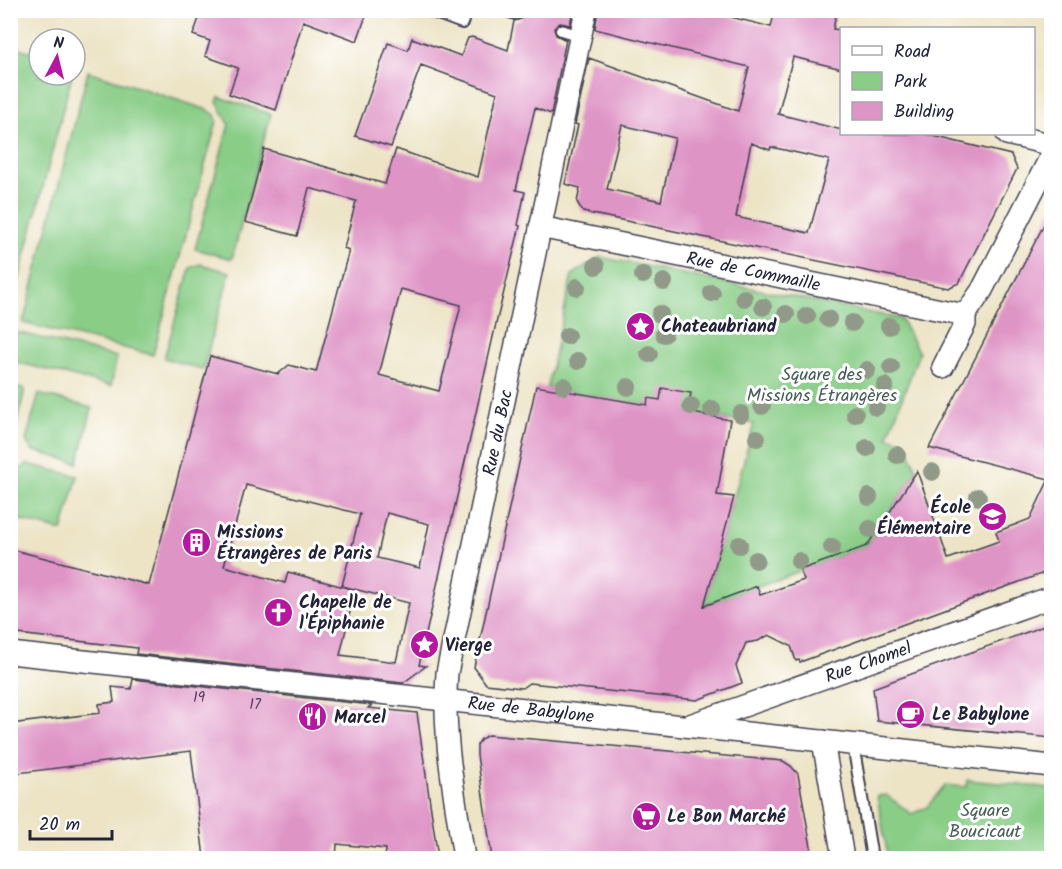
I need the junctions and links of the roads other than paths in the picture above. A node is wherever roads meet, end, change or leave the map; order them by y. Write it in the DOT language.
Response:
graph roads {
  1 [pos="427,10"];
  2 [pos="467,10"];
  3 [pos="504,10"];
  4 [pos="586,10"];
  5 [pos="516,14"];
  6 [pos="1011,135"];
  7 [pos="1052,145"];
  8 [pos="1052,154"];
  9 [pos="540,227"];
  10 [pos="965,315"];
  11 [pos="943,368"];
  12 [pos="1052,597"];
  13 [pos="10,653"];
  14 [pos="445,701"];
  15 [pos="684,727"];
  16 [pos="823,741"];
  17 [pos="852,744"];
  18 [pos="1052,766"];
  19 [pos="464,858"];
  20 [pos="843,858"];
  21 [pos="872,858"];
  1 -- 2 [label="lane"];
  3 -- 5 [label="lane"];
  4 -- 9 [label="street, Rue du Bac"];
  6 -- 7 [label="street"];
  8 -- 10 [label="street"];
  9 -- 10 [label="street, Rue de Commaille"];
  9 -- 14 [label="street, Rue du Bac"];
  10 -- 11 [label="street"];
  12 -- 15 [label="street, Rue Chomel"];
  13 -- 14 [label="street, Rue de Babylone"];
  14 -- 15 [label="street, Rue de Babylone"];
  14 -- 19 [label="street, Rue du Bac"];
  15 -- 16 [label="street, Rue de Babylone"];
  16 -- 17 [label="street, Rue de Babylone"];
  16 -- 20 [label="street"];
  17 -- 18 [label="street, Rue de Babylone"];
  17 -- 21 [label="lane"];
}
